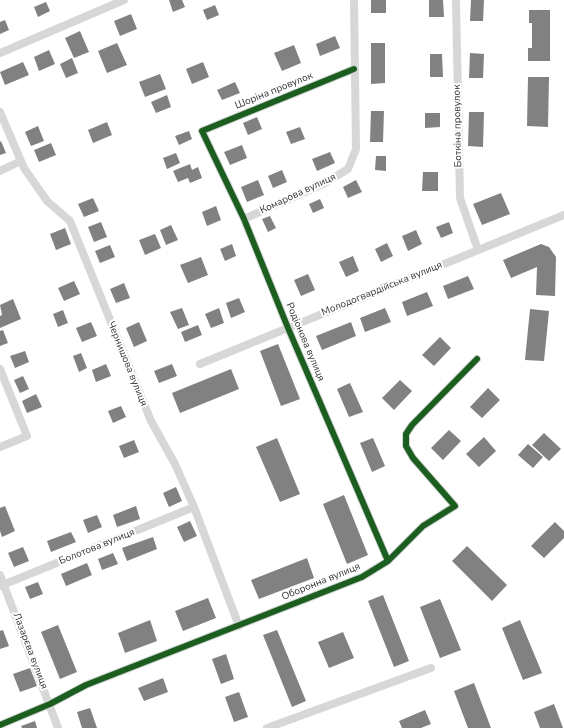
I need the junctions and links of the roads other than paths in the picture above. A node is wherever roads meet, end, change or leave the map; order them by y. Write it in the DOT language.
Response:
graph roads {
  1 [pos="124,0"];
  2 [pos="354,0"];
  3 [pos="456,0"];
  4 [pos="0,53"];
  5 [pos="354,69"];
  6 [pos="0,112"];
  7 [pos="202,131"];
  8 [pos="21,161"];
  9 [pos="0,171"];
  10 [pos="564,215"];
  11 [pos="244,219"];
  12 [pos="478,250"];
  13 [pos="288,328"];
  14 [pos="477,359"];
  15 [pos="200,364"];
  16 [pos="0,370"];
  17 [pos="0,447"];
  18 [pos="194,507"];
  19 [pos="388,561"];
  20 [pos="0,575"];
  21 [pos="2,586"];
  22 [pos="239,626"];
  23 [pos="431,668"];
  24 [pos="50,704"];
  25 [pos="0,725"];
  26 [pos="58,728"];
  27 [pos="267,728"];
  1 -- 4 [label="street"];
  2 -- 5 [label="street, Комарова вулиця"];
  3 -- 12 [label="street, Боткіна провулок"];
  5 -- 7 [label="street, Шоріна провулок"];
  5 -- 11 [label="street, Комарова вулиця"];
  6 -- 8 [label="street, Чернишова вулиця"];
  7 -- 11 [label="street, Родіонова вулиця"];
  8 -- 9 [label="street"];
  8 -- 18 [label="street, Чернишова вулиця"];
  10 -- 12 [label="street, Молодогвардійська вулиця"];
  11 -- 13 [label="street, Родіонова вулиця"];
  12 -- 13 [label="street, Молодогвардійська вулиця"];
  13 -- 15 [label="street, Молодогвардійська вулиця"];
  13 -- 19 [label="street, Родіонова вулиця"];
  14 -- 19 [label="street, Оборонна вулиця"];
  16 -- 17 [label="street"];
  18 -- 21 [label="street, Болотова вулиця"];
  18 -- 22 [label="street, Чернишова вулиця"];
  19 -- 22 [label="street, Оборонна вулиця"];
  20 -- 21 [label="street, Лазарєва вулиця"];
  21 -- 24 [label="street, Лазарєва вулиця"];
  22 -- 24 [label="street, Оборонна вулиця"];
  23 -- 27 [label="street"];
  24 -- 25 [label="street, Оборонна вулиця"];
  24 -- 26 [label="street, Лазарєва вулиця"];
}
